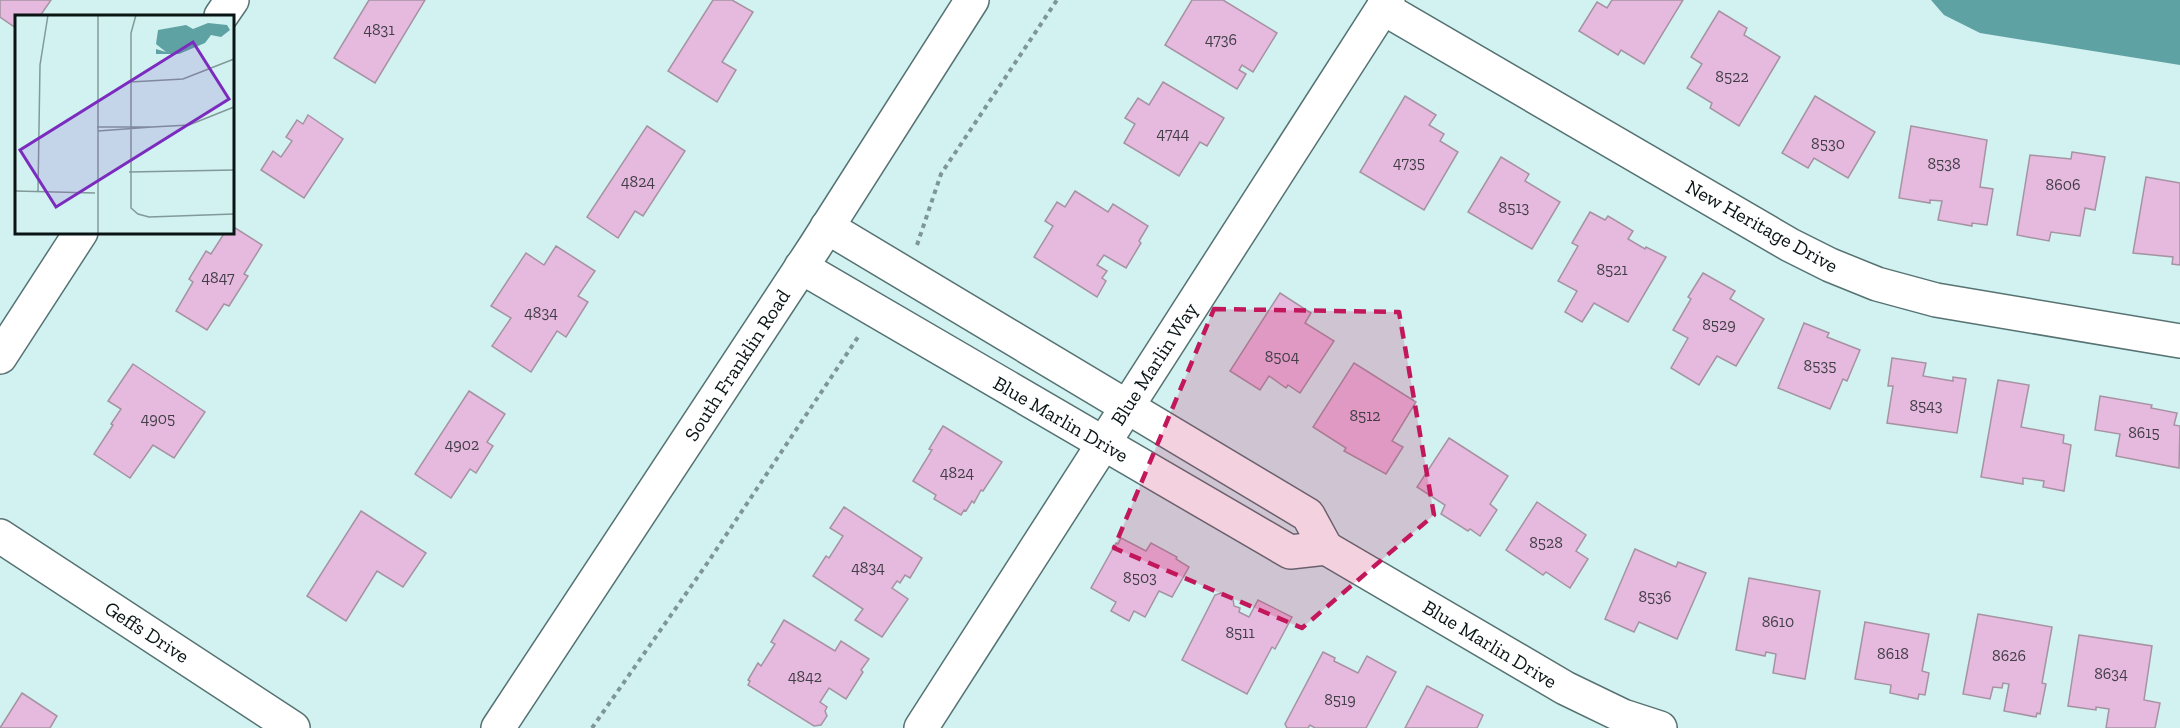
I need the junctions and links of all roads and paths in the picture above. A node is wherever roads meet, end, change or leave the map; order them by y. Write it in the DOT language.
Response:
graph roads {
  1 [pos="232,0"];
  2 [pos="972,0"];
  3 [pos="1057,0"];
  4 [pos="1385,4"];
  5 [pos="222,15"];
  6 [pos="827,226"];
  7 [pos="80,234"];
  8 [pos="801,267"];
  9 [pos="901,271"];
  10 [pos="876,311"];
  11 [pos="2180,341"];
  12 [pos="0,357"];
  13 [pos="1127,406"];
  14 [pos="1103,443"];
  15 [pos="0,536"];
  16 [pos="1326,548"];
  17 [pos="293,728"];
  18 [pos="498,728"];
  19 [pos="592,728"];
  20 [pos="921,728"];
  21 [pos="1660,728"];
  1 -- 5 [label="street"];
  2 -- 6 [label="street, South Franklin Road"];
  3 -- 9 [label="path"];
  4 -- 11 [label="street, New Heritage Drive"];
  4 -- 13 [label="street, Blue Marlin Way"];
  6 -- 8 [label="street, South Franklin Road"];
  6 -- 9 [label="street"];
  7 -- 12 [label="street"];
  8 -- 10 [label="street, Blue Marlin Drive"];
  8 -- 18 [label="street, South Franklin Road"];
  9 -- 13 [label="street"];
  10 -- 14 [label="street, Blue Marlin Drive"];
  10 -- 19 [label="path"];
  13 -- 14 [label="street, Blue Marlin Way"];
  13 -- 16 [label="street"];
  14 -- 16 [label="street, Blue Marlin Drive"];
  14 -- 20 [label="street, Blue Marlin Way"];
  15 -- 17 [label="street, Geffs Drive"];
  16 -- 21 [label="street, Blue Marlin Drive"];
}
